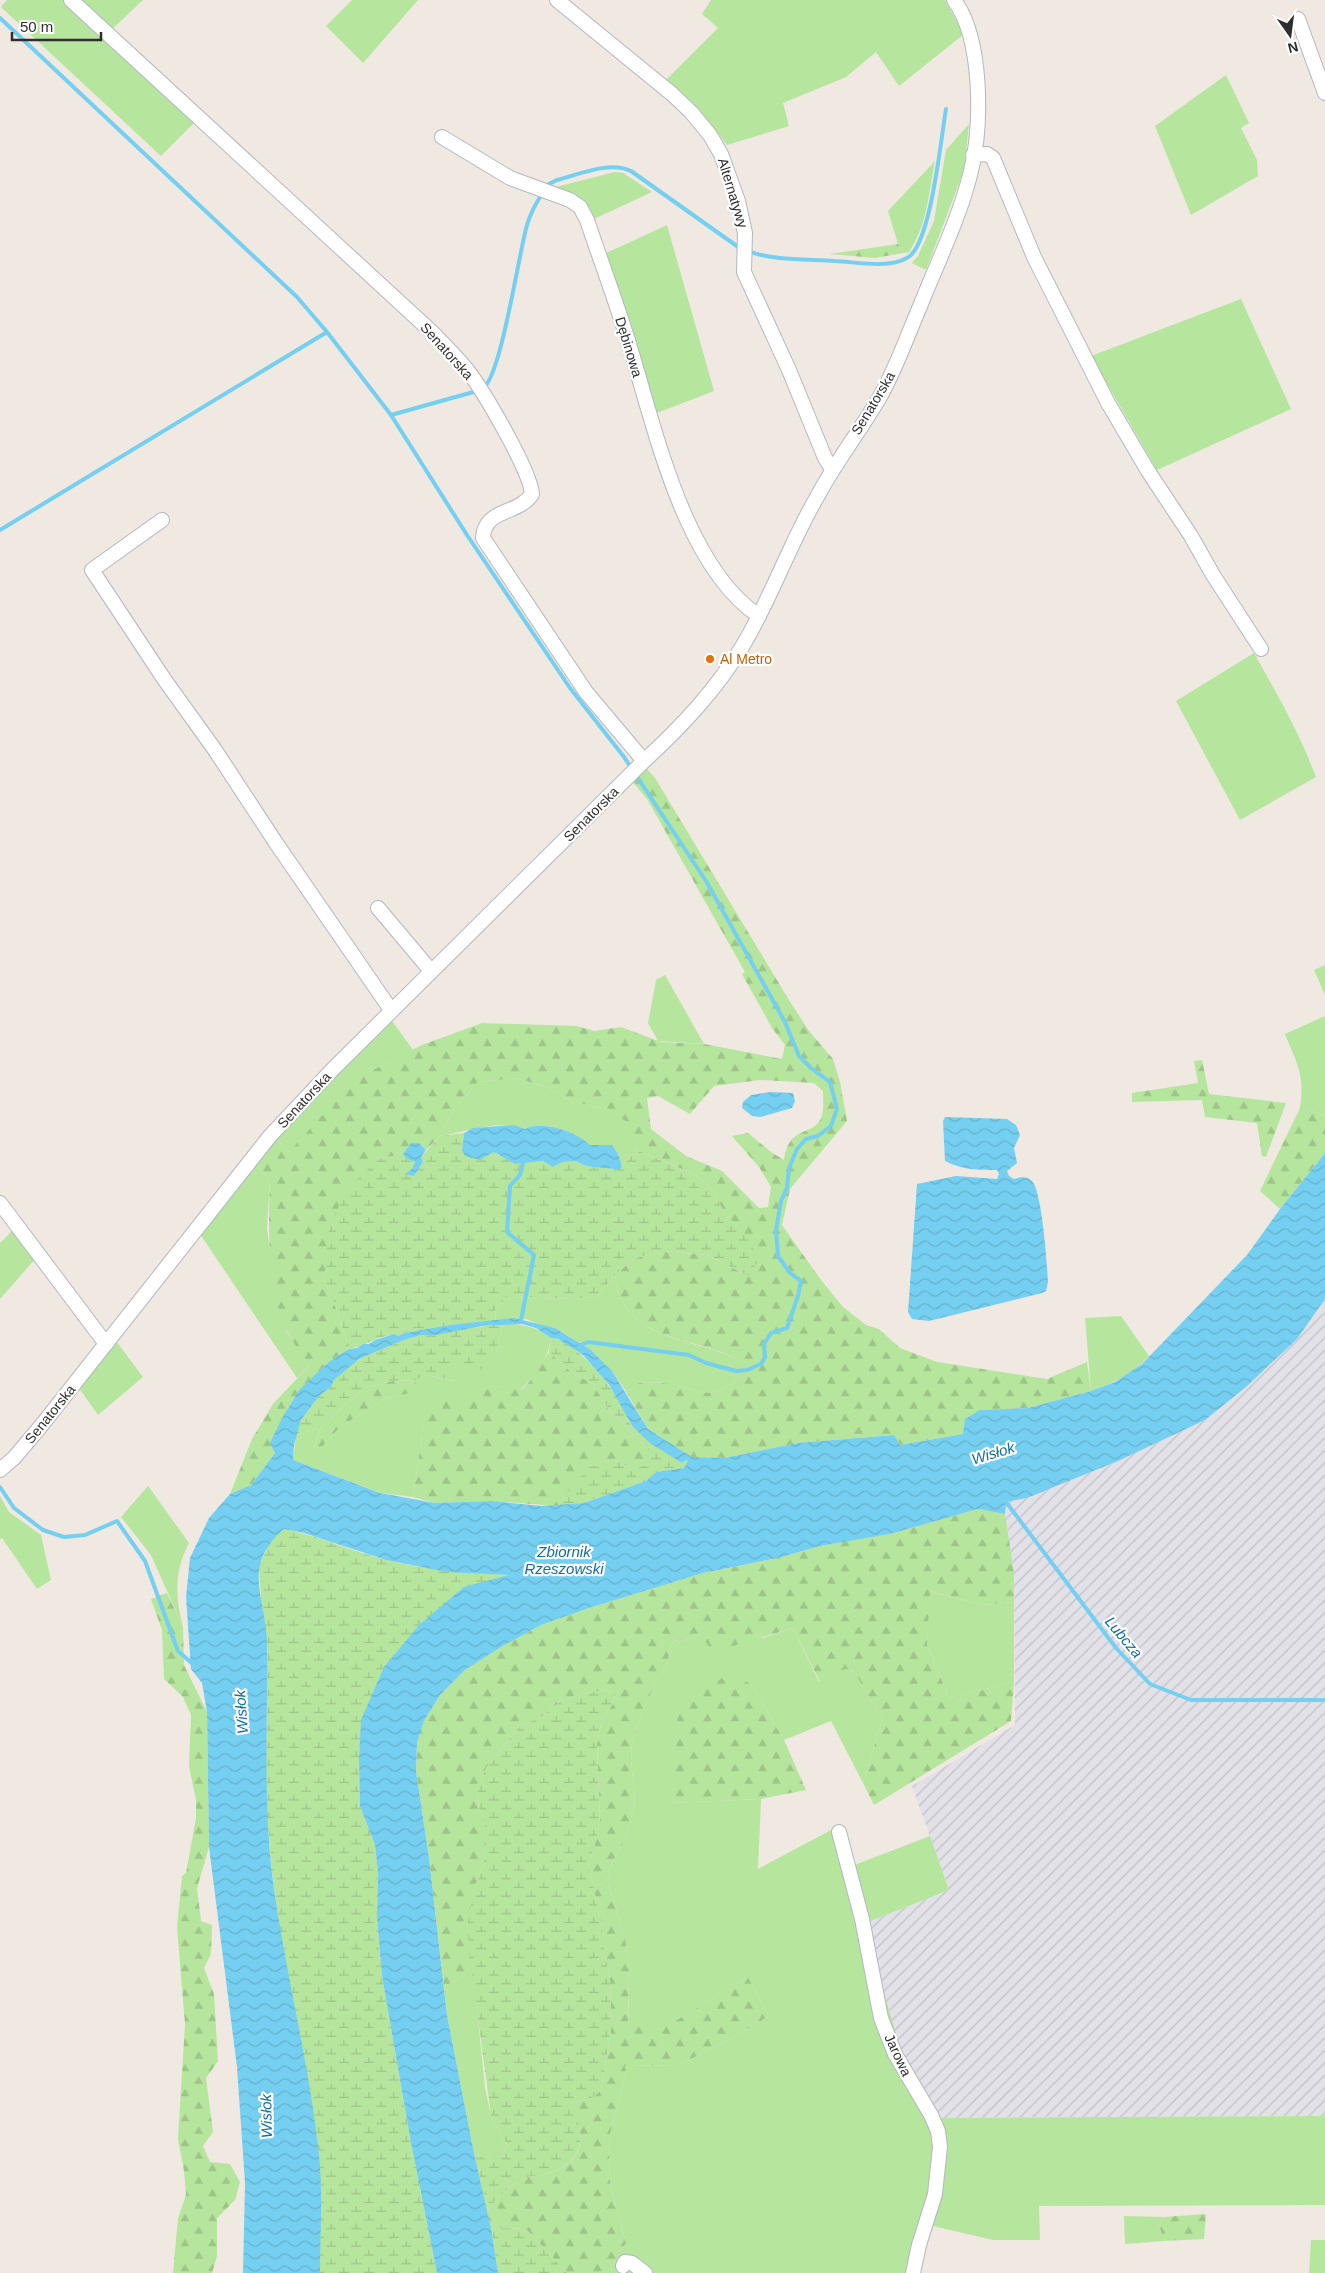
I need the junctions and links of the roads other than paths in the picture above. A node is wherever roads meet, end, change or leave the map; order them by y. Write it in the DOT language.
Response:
graph roads {
  1 [pos="71,0"];
  2 [pos="557,0"];
  3 [pos="954,0"];
  4 [pos="1298,19"];
  5 [pos="1325,93"];
  6 [pos="442,138"];
  7 [pos="973,155"];
  8 [pos="832,469"];
  9 [pos="162,520"];
  10 [pos="759,616"];
  11 [pos="1261,649"];
  12 [pos="644,761"];
  13 [pos="378,908"];
  14 [pos="431,971"];
  15 [pos="391,1010"];
  16 [pos="0,1203"];
  17 [pos="106,1344"];
  18 [pos="1,1468"];
  19 [pos="839,1832"];
  20 [pos="623,2266"];
  21 [pos="645,2273"];
  22 [pos="913,2273"];
  1 -- 12 [label="street, Senatorska"];
  2 -- 8 [label="street, Alternatywy"];
  3 -- 7 [label="street, Senatorska"];
  4 -- 5 [label="street"];
  6 -- 10 [label="street, Dębinowa"];
  7 -- 8 [label="street, Senatorska"];
  7 -- 11 [label="street"];
  8 -- 10 [label="street, Senatorska"];
  9 -- 15 [label="street"];
  10 -- 12 [label="street, Senatorska"];
  12 -- 14 [label="street, Senatorska"];
  13 -- 14 [label="street"];
  14 -- 15 [label="street, Senatorska"];
  15 -- 17 [label="street, Senatorska"];
  16 -- 17 [label="street"];
  17 -- 18 [label="street, Senatorska"];
  19 -- 22 [label="street, Jarowa"];
  20 -- 21 [label="street"];
}
